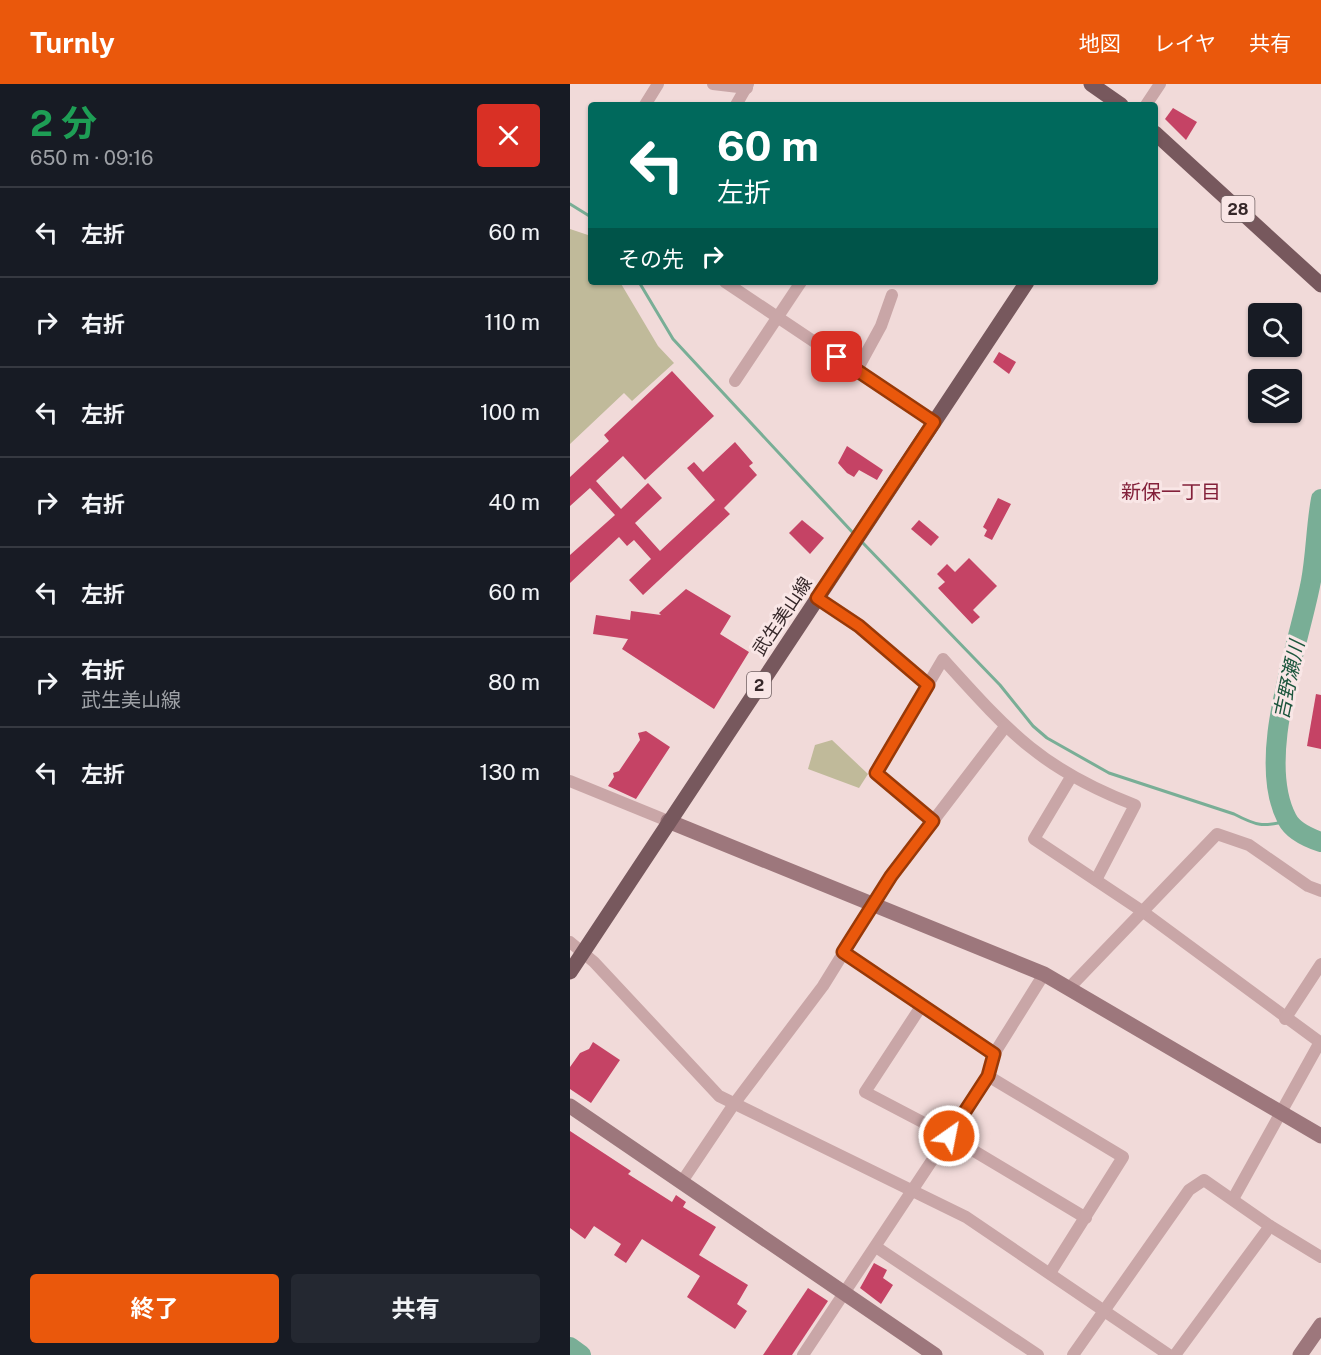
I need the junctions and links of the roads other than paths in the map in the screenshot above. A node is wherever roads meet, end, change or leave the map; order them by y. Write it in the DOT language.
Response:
graph roads {
  1 [pos="658,84"];
  2 [pos="713,84"];
  3 [pos="1091,84"];
  4 [pos="1160,84"];
  5 [pos="747,86"];
  6 [pos="647,102"];
  7 [pos="738,102"];
  8 [pos="1117,102"];
  9 [pos="1148,102"];
  10 [pos="1158,135"];
  11 [pos="730,285"];
  12 [pos="799,285"];
  13 [pos="1026,285"];
  14 [pos="1321,285"];
  15 [pos="892,295"];
  16 [pos="778,317"];
  17 [pos="856,370"];
  18 [pos="735,381"];
  19 [pos="934,422"];
  20 [pos="817,598"];
  21 [pos="928,685"];
  22 [pos="1005,727"];
  23 [pos="1071,777"];
  24 [pos="570,781"];
  25 [pos="668,821"];
  26 [pos="933,821"];
  27 [pos="1096,880"];
  28 [pos="1321,891"];
  29 [pos="873,904"];
  30 [pos="1142,911"];
  31 [pos="570,942"];
  32 [pos="583,952"];
  33 [pos="843,952"];
  34 [pos="1321,964"];
  35 [pos="570,972"];
  36 [pos="1044,974"];
  37 [pos="1069,988"];
  38 [pos="922,1005"];
  39 [pos="1285,1019"];
  40 [pos="1320,1043"];
  41 [pos="994,1054"];
  42 [pos="988,1076"];
  43 [pos="734,1104"];
  44 [pos="570,1106"];
  45 [pos="1279,1111"];
  46 [pos="949,1136"];
  47 [pos="1321,1136"];
  48 [pos="681,1183"];
  49 [pos="913,1191"];
  50 [pos="1233,1199"];
  51 [pos="1086,1218"];
  52 [pos="1269,1226"];
  53 [pos="876,1247"];
  54 [pos="1321,1257"];
  55 [pos="1050,1273"];
  56 [pos="845,1294"];
  57 [pos="1104,1310"];
  58 [pos="1321,1325"];
  59 [pos="803,1355"];
  60 [pos="935,1355"];
  61 [pos="1038,1355"];
  62 [pos="1073,1355"];
  63 [pos="1169,1355"];
  64 [pos="1175,1355"];
  65 [pos="1300,1355"];
  1 -- 6 [label="street"];
  2 -- 5 [label="street"];
  3 -- 8 [label="main road"];
  4 -- 9 [label="street"];
  5 -- 7 [label="street"];
  10 -- 14 [label="main road, 28"];
  11 -- 16 [label="street"];
  12 -- 16 [label="street"];
  13 -- 19 [label="main road, 武生美山線 / 2"];
  15 -- 17 [label="street"];
  16 -- 17 [label="street"];
  16 -- 18 [label="street"];
  17 -- 19 [label="street"];
  19 -- 20 [label="main road, 武生美山線 / 2"];
  20 -- 21 [label="street"];
  20 -- 25 [label="main road, 武生美山線 / 2"];
  21 -- 22 [label="street"];
  21 -- 26 [label="street"];
  22 -- 23 [label="street"];
  22 -- 26 [label="street"];
  23 -- 27 [label="street"];
  23 -- 27 [label="street"];
  24 -- 25 [label="street"];
  25 -- 29 [label="street"];
  25 -- 32 [label="main road, 武生美山線 / 2"];
  26 -- 29 [label="street"];
  27 -- 30 [label="street"];
  28 -- 30 [label="street"];
  29 -- 33 [label="street"];
  29 -- 36 [label="street"];
  30 -- 37 [label="street"];
  30 -- 39 [label="street"];
  31 -- 32 [label="street"];
  32 -- 35 [label="main road, 武生美山線 / 2"];
  32 -- 43 [label="street"];
  33 -- 38 [label="street"];
  33 -- 43 [label="street"];
  34 -- 39 [label="street"];
  36 -- 37 [label="street"];
  36 -- 41 [label="street"];
  37 -- 45 [label="street"];
  38 -- 41 [label="street"];
  38 -- 46 [label="street"];
  39 -- 40 [label="street"];
  40 -- 45 [label="street"];
  41 -- 42 [label="street"];
  42 -- 46 [label="street"];
  42 -- 51 [label="street"];
  43 -- 48 [label="street"];
  43 -- 49 [label="street"];
  44 -- 48 [label="street"];
  45 -- 47 [label="street"];
  45 -- 50 [label="street"];
  46 -- 49 [label="street"];
  46 -- 51 [label="street"];
  48 -- 56 [label="street"];
  49 -- 53 [label="street"];
  49 -- 55 [label="street"];
  50 -- 52 [label="street"];
  50 -- 57 [label="street"];
  51 -- 55 [label="street"];
  52 -- 54 [label="street"];
  52 -- 64 [label="street"];
  53 -- 56 [label="street"];
  53 -- 61 [label="street"];
  55 -- 57 [label="street"];
  56 -- 59 [label="street"];
  56 -- 60 [label="street"];
  57 -- 62 [label="street"];
  57 -- 63 [label="street"];
  58 -- 65 [label="street"];
}
